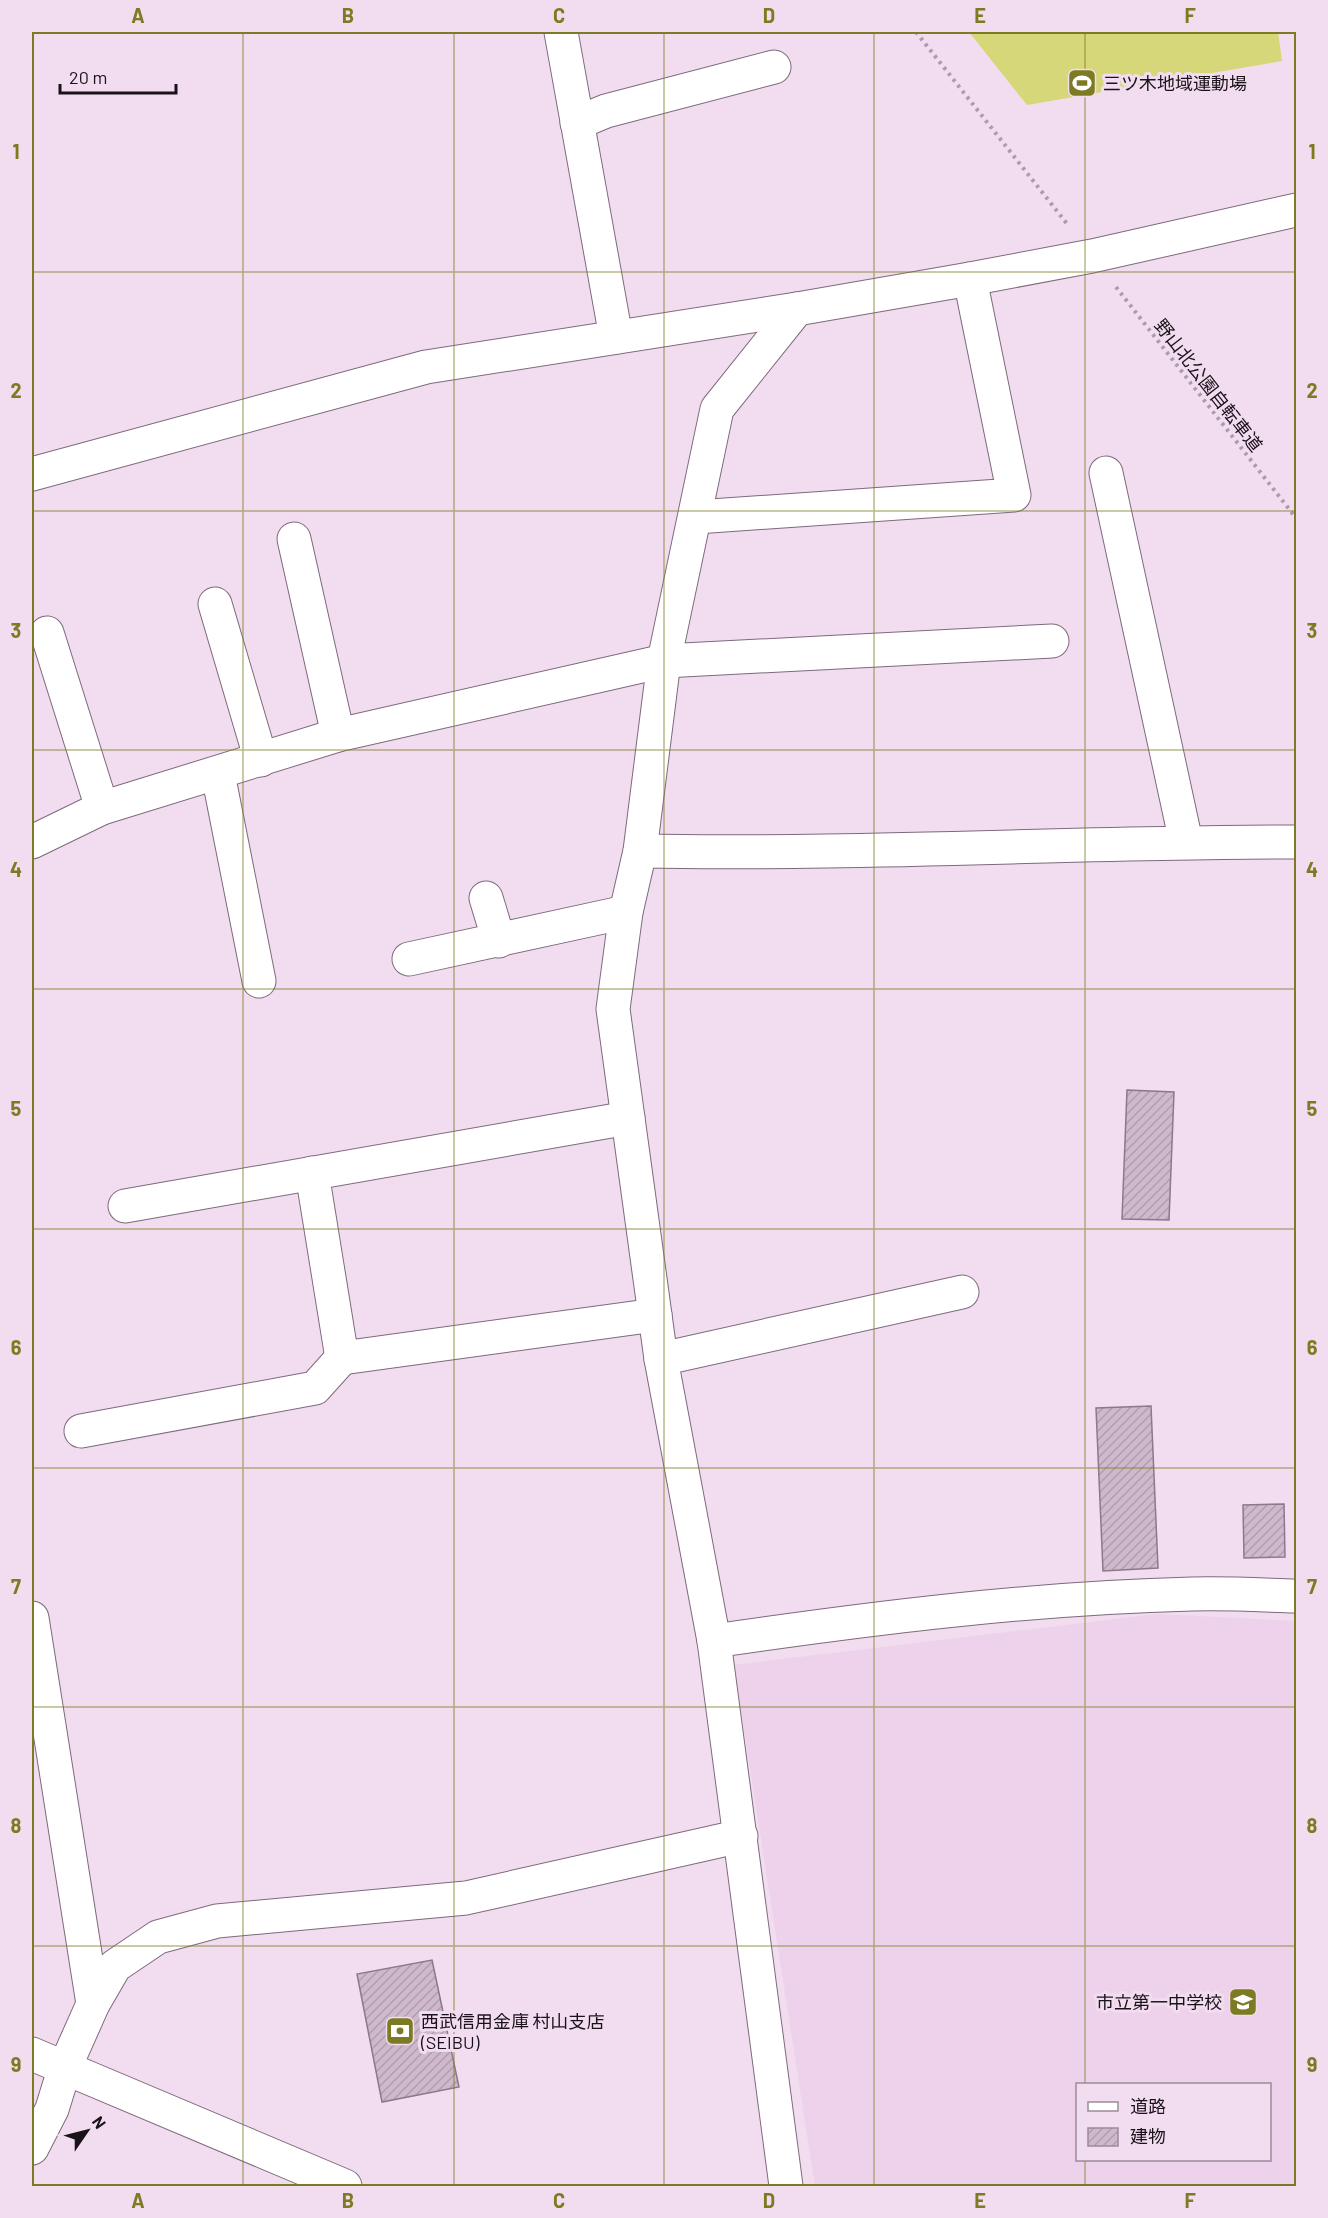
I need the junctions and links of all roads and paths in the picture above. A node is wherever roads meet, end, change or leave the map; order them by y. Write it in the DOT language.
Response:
graph roads {
  1 [pos="561,32"];
  2 [pos="916,32"];
  3 [pos="774,67"];
  4 [pos="577,123"];
  5 [pos="1296,210"];
  6 [pos="1075,234"];
  7 [pos="970,279"];
  8 [pos="1110,279"];
  9 [pos="797,309"];
  10 [pos="616,337"];
  11 [pos="1106,473"];
  12 [pos="32,474"];
  13 [pos="696,517"];
  14 [pos="1296,518"];
  15 [pos="294,539"];
  16 [pos="215,604"];
  17 [pos="47,633"];
  18 [pos="1052,641"];
  19 [pos="664,661"];
  20 [pos="338,735"];
  21 [pos="261,760"];
  22 [pos="218,774"];
  23 [pos="102,808"];
  24 [pos="32,842"];
  25 [pos="1186,842"];
  26 [pos="1296,842"];
  27 [pos="639,851"];
  28 [pos="486,898"];
  29 [pos="626,912"];
  30 [pos="499,941"];
  31 [pos="408,959"];
  32 [pos="259,981"];
  33 [pos="628,1118"];
  34 [pos="312,1173"];
  35 [pos="125,1206"];
  36 [pos="962,1292"];
  37 [pos="655,1315"];
  38 [pos="342,1358"];
  39 [pos="661,1359"];
  40 [pos="81,1431"];
  41 [pos="1296,1596"];
  42 [pos="32,1618"];
  43 [pos="714,1641"];
  44 [pos="741,1836"];
  45 [pos="93,2004"];
  46 [pos="32,2054"];
  47 [pos="65,2067"];
  48 [pos="32,2148"];
  49 [pos="345,2187"];
  50 [pos="786,2187"];
  1 -- 4 [label="street"];
  2 -- 6 [label="path"];
  3 -- 4 [label="street"];
  4 -- 10 [label="street"];
  5 -- 7 [label="street"];
  7 -- 9 [label="street"];
  7 -- 13 [label="street"];
  8 -- 14 [label="path, 野山北公園自転車道"];
  9 -- 10 [label="street"];
  9 -- 13 [label="street"];
  10 -- 12 [label="street"];
  11 -- 25 [label="street"];
  13 -- 19 [label="street"];
  15 -- 20 [label="street"];
  16 -- 21 [label="street"];
  17 -- 23 [label="street"];
  18 -- 19 [label="street"];
  19 -- 20 [label="street"];
  19 -- 27 [label="street"];
  20 -- 21 [label="street"];
  21 -- 22 [label="street"];
  22 -- 23 [label="street"];
  22 -- 32 [label="street"];
  23 -- 24 [label="street"];
  25 -- 26 [label="street"];
  25 -- 27 [label="street"];
  27 -- 29 [label="street"];
  28 -- 30 [label="street"];
  29 -- 30 [label="street"];
  29 -- 33 [label="street"];
  30 -- 31 [label="street"];
  33 -- 34 [label="street"];
  33 -- 37 [label="street"];
  34 -- 35 [label="street"];
  34 -- 38 [label="street"];
  36 -- 39 [label="street"];
  37 -- 38 [label="street"];
  37 -- 39 [label="street"];
  38 -- 40 [label="street"];
  39 -- 43 [label="street"];
  41 -- 43 [label="street"];
  42 -- 45 [label="street"];
  43 -- 44 [label="street"];
  44 -- 45 [label="street"];
  44 -- 50 [label="street"];
  45 -- 47 [label="street"];
  46 -- 47 [label="street"];
  47 -- 48 [label="street"];
  47 -- 49 [label="street"];
}
